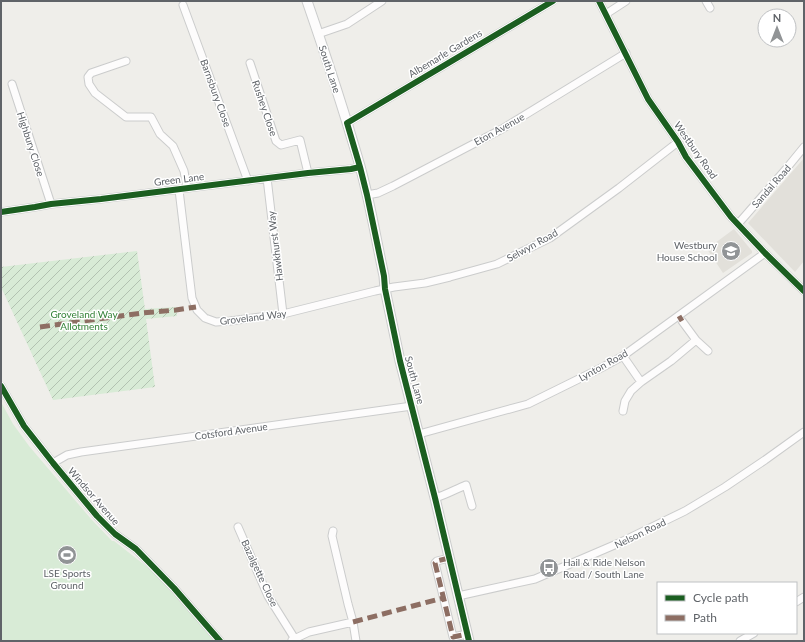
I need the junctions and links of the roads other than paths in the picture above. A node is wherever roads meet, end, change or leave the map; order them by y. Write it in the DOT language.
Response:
graph roads {
  1 [pos="307,1"];
  2 [pos="382,1"];
  3 [pos="553,1"];
  4 [pos="599,1"];
  5 [pos="626,1"];
  6 [pos="706,1"];
  7 [pos="184,6"];
  8 [pos="710,8"];
  9 [pos="606,14"];
  10 [pos="318,34"];
  11 [pos="626,53"];
  12 [pos="126,61"];
  13 [pos="250,63"];
  14 [pos="12,84"];
  15 [pos="347,123"];
  16 [pos="678,142"];
  17 [pos="804,147"];
  18 [pos="360,167"];
  19 [pos="308,173"];
  20 [pos="267,178"];
  21 [pos="248,181"];
  22 [pos="187,188"];
  23 [pos="179,190"];
  24 [pos="367,195"];
  25 [pos="51,204"];
  26 [pos="1,212"];
  27 [pos="738,224"];
  28 [pos="765,253"];
  29 [pos="385,289"];
  30 [pos="804,291"];
  31 [pos="283,314"];
  32 [pos="682,321"];
  33 [pos="696,340"];
  34 [pos="708,351"];
  35 [pos="623,356"];
  36 [pos="641,382"];
  37 [pos="1,386"];
  38 [pos="412,406"];
  39 [pos="623,411"];
  40 [pos="804,432"];
  41 [pos="419,434"];
  42 [pos="53,463"];
  43 [pos="435,498"];
  44 [pos="472,506"];
  45 [pos="238,527"];
  46 [pos="333,531"];
  47 [pos="449,558"];
  48 [pos="458,596"];
  49 [pos="353,622"];
  50 [pos="752,634"];
  51 [pos="468,637"];
  52 [pos="293,640"];
  53 [pos="220,641"];
  54 [pos="356,641"];
  55 [pos="740,641"];
  1 -- 10 [label="street, South Lane"];
  2 -- 10 [label="street"];
  3 -- 15 [label="street, Albemarle Gardens"];
  4 -- 9 [label="street, Westbury Road"];
  5 -- 9 [label="street"];
  6 -- 8 [label="street"];
  7 -- 21 [label="street, Barnsbury Close"];
  9 -- 11 [label="street, Westbury Road"];
  10 -- 15 [label="street, South Lane"];
  11 -- 16 [label="street, Westbury Road"];
  11 -- 24 [label="street, Eton Avenue"];
  12 -- 22 [label="street"];
  13 -- 19 [label="street, Rushey Close"];
  14 -- 25 [label="street, Highbury Close"];
  15 -- 18 [label="street, South Lane"];
  16 -- 27 [label="street, Westbury Road"];
  16 -- 29 [label="street, Selwyn Road"];
  17 -- 27 [label="street, Sandal Road"];
  18 -- 19 [label="street, Green Lane"];
  18 -- 24 [label="street, South Lane"];
  19 -- 20 [label="street, Green Lane"];
  20 -- 21 [label="street, Green Lane"];
  20 -- 31 [label="street, Hawkhurst Way"];
  21 -- 22 [label="street, Green Lane"];
  22 -- 23 [label="street, Green Lane"];
  23 -- 25 [label="street, Green Lane"];
  23 -- 31 [label="street, Groveland Way"];
  24 -- 29 [label="street, South Lane"];
  25 -- 26 [label="street, Green Lane"];
  27 -- 28 [label="street, Westbury Road"];
  28 -- 30 [label="street, Westbury Road"];
  28 -- 35 [label="street, Lynton Road"];
  29 -- 31 [label="street, Groveland Way"];
  29 -- 38 [label="street, South Lane"];
  32 -- 33 [label="street"];
  33 -- 34 [label="street"];
  33 -- 36 [label="street"];
  35 -- 36 [label="street"];
  35 -- 41 [label="street, Lynton Road"];
  36 -- 39 [label="street"];
  37 -- 42 [label="street, Windsor Avenue"];
  38 -- 41 [label="street, South Lane"];
  38 -- 42 [label="street, Cotsford Avenue"];
  40 -- 48 [label="street, Nelson Road"];
  41 -- 43 [label="street, South Lane"];
  42 -- 53 [label="street, Windsor Avenue"];
  43 -- 44 [label="street"];
  43 -- 47 [label="street, South Lane"];
  45 -- 52 [label="street, Bazalgette Close"];
  46 -- 49 [label="street"];
  47 -- 48 [label="street, South Lane"];
  47 -- 51 [label="street, South Lane"];
  48 -- 51 [label="street, South Lane"];
  49 -- 52 [label="street"];
  49 -- 54 [label="street"];
  50 -- 55 [label="street"];
}
